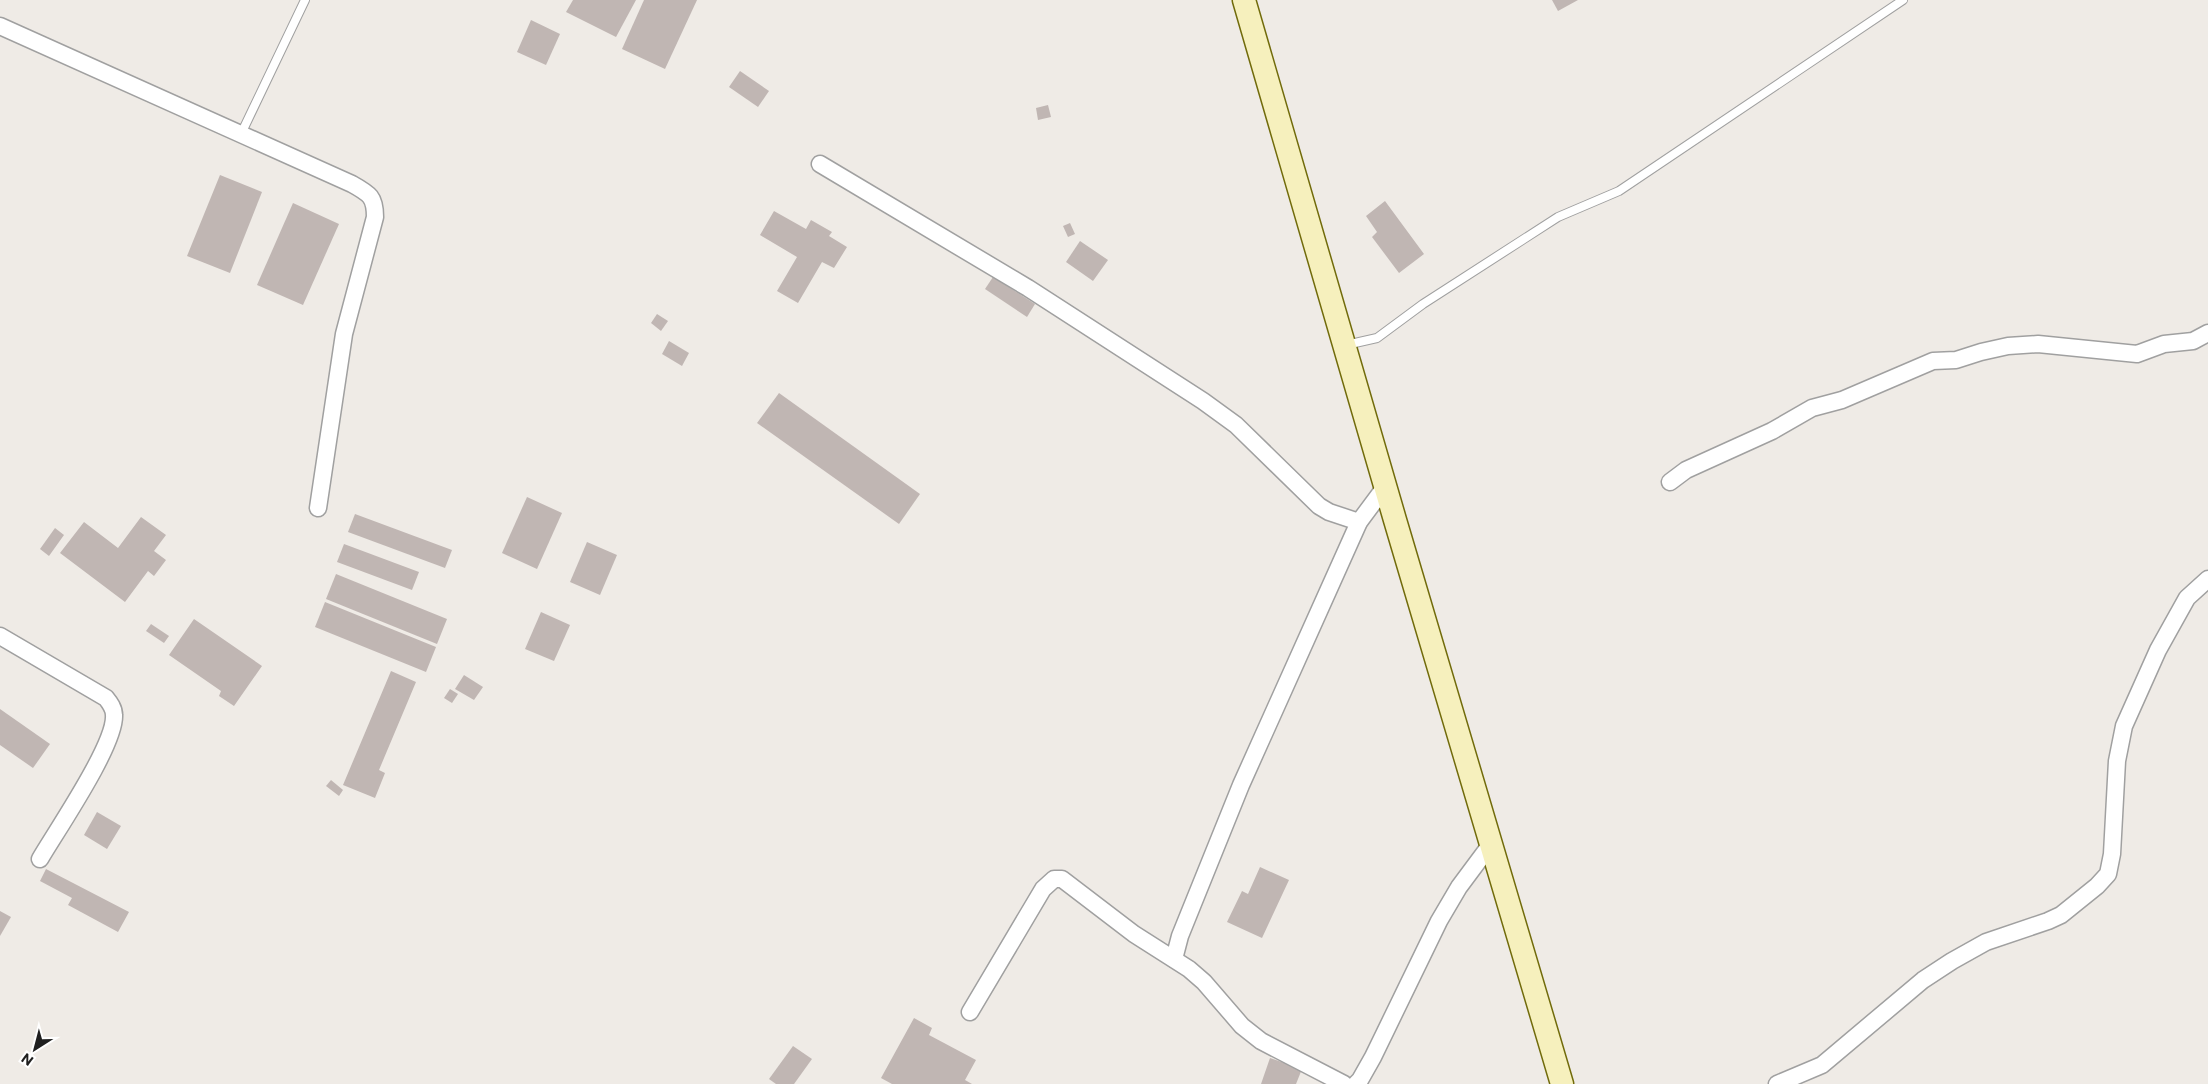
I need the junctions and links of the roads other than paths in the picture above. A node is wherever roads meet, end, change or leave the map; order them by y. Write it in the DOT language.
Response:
graph roads {
  1 [pos="305,0"];
  2 [pos="1244,0"];
  3 [pos="1903,0"];
  4 [pos="0,26"];
  5 [pos="240,134"];
  6 [pos="820,164"];
  7 [pos="2208,333"];
  8 [pos="1344,345"];
  9 [pos="1670,482"];
  10 [pos="1385,487"];
  11 [pos="318,508"];
  12 [pos="1358,522"];
  13 [pos="2208,579"];
  14 [pos="0,636"];
  15 [pos="1491,844"];
  16 [pos="40,859"];
  17 [pos="1174,959"];
  18 [pos="970,1012"];
  19 [pos="1344,1084"];
  20 [pos="1356,1084"];
  21 [pos="1562,1084"];
  22 [pos="1777,1084"];
  1 -- 5 [label="lane"];
  2 -- 8 [label="street"];
  3 -- 8 [label="lane"];
  4 -- 5 [label="street"];
  5 -- 11 [label="street"];
  6 -- 12 [label="street"];
  7 -- 9 [label="street"];
  8 -- 10 [label="street"];
  10 -- 12 [label="street"];
  10 -- 15 [label="street"];
  12 -- 17 [label="street"];
  13 -- 22 [label="street"];
  14 -- 16 [label="street"];
  15 -- 20 [label="street"];
  15 -- 21 [label="street"];
  17 -- 18 [label="street"];
  17 -- 19 [label="street"];
}
